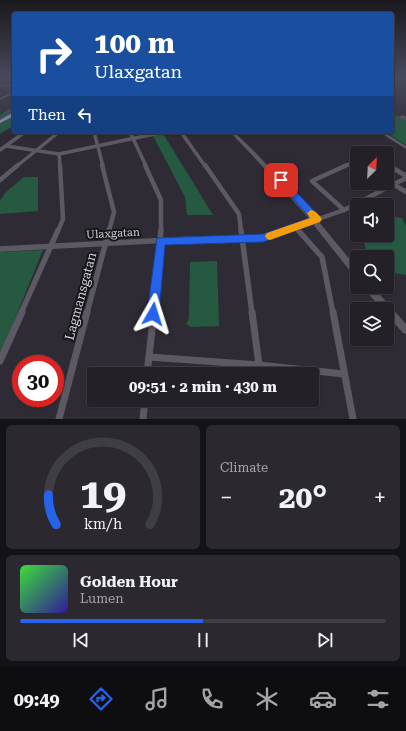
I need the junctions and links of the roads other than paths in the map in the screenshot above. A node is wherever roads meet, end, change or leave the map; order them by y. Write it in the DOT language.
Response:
graph roads {
  1 [pos="12,113"];
  2 [pos="0,121"];
  3 [pos="22,134"];
  4 [pos="57,134"];
  5 [pos="95,134"];
  6 [pos="131,134"];
  7 [pos="155,134"];
  8 [pos="182,134"];
  9 [pos="235,134"];
  10 [pos="384,134"];
  11 [pos="133,139"];
  12 [pos="6,146"];
  13 [pos="98,146"];
  14 [pos="406,148"];
  15 [pos="0,150"];
  16 [pos="36,151"];
  17 [pos="59,154"];
  18 [pos="350,165"];
  19 [pos="394,169"];
  20 [pos="406,177"];
  21 [pos="0,180"];
  22 [pos="394,183"];
  23 [pos="394,185"];
  24 [pos="382,190"];
  25 [pos="406,192"];
  26 [pos="344,210"];
  27 [pos="315,220"];
  28 [pos="296,227"];
  29 [pos="243,238"];
  30 [pos="161,241"];
  31 [pos="105,244"];
  32 [pos="50,247"];
  33 [pos="0,249"];
  34 [pos="350,261"];
  35 [pos="350,265"];
  36 [pos="374,294"];
  37 [pos="378,294"];
  38 [pos="406,324"];
  39 [pos="406,330"];
  40 [pos="149,357"];
  41 [pos="0,361"];
  42 [pos="259,365"];
  43 [pos="148,367"];
  44 [pos="344,374"];
  45 [pos="144,407"];
  46 [pos="59,419"];
  47 [pos="143,419"];
  48 [pos="353,419"];
  1 -- 2 [label="highway"];
  3 -- 12 [label="street"];
  4 -- 16 [label="street"];
  5 -- 13 [label="street, Lagmansgatan"];
  6 -- 11 [label="street"];
  7 -- 11 [label="street"];
  8 -- 29 [label="street"];
  9 -- 27 [label="main road"];
  10 -- 14 [label="street"];
  11 -- 13 [label="street"];
  11 -- 30 [label="street"];
  12 -- 15 [label="street"];
  12 -- 16 [label="street"];
  13 -- 17 [label="street"];
  13 -- 31 [label="street, Lagmansgatan"];
  16 -- 17 [label="street"];
  16 -- 21 [label="street"];
  17 -- 32 [label="street"];
  18 -- 26 [label="street"];
  19 -- 20 [label="street"];
  20 -- 22 [label="street, Ulaxgatan"];
  23 -- 25 [label="street"];
  24 -- 26 [label="street, Ulaxgatan"];
  26 -- 27 [label="street, Ulaxgatan"];
  27 -- 28 [label="street, Ulaxgatan"];
  27 -- 34 [label="main road"];
  27 -- 35 [label="main road"];
  28 -- 29 [label="street, Ulaxgatan"];
  28 -- 44 [label="street"];
  29 -- 30 [label="street, Ulaxgatan"];
  29 -- 42 [label="street"];
  30 -- 31 [label="street, Ulaxgatan"];
  30 -- 40 [label="street"];
  31 -- 32 [label="street, Ulaxgatan"];
  31 -- 46 [label="street, Lagmansgatan"];
  32 -- 33 [label="street, Ulaxgatan"];
  32 -- 41 [label="street"];
  36 -- 39 [label="main road"];
  37 -- 38 [label="main road"];
  40 -- 42 [label="street"];
  40 -- 43 [label="street"];
  42 -- 44 [label="street"];
  44 -- 48 [label="street"];
  45 -- 47 [label="street"];
}
